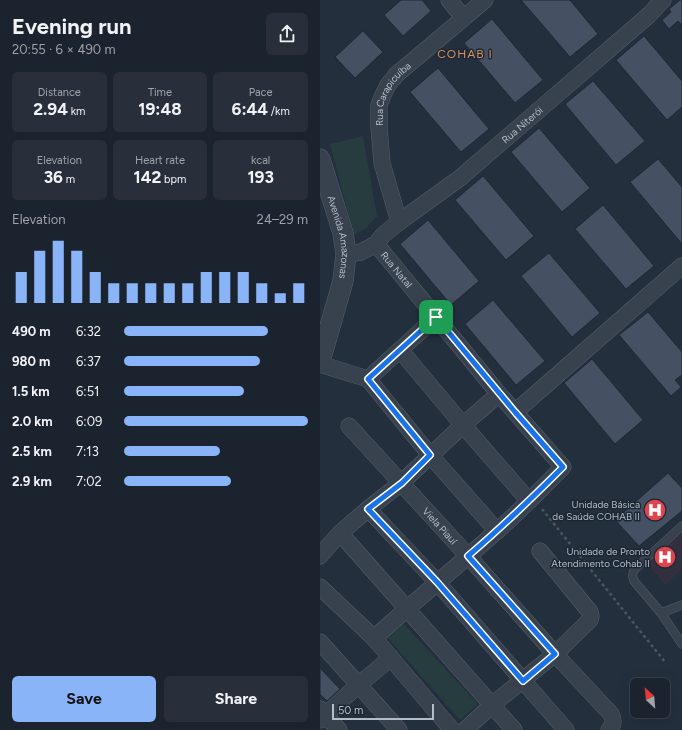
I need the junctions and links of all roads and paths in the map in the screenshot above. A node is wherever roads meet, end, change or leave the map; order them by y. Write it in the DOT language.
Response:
graph roads {
  1 [pos="449,0"];
  2 [pos="485,0"];
  3 [pos="663,0"];
  4 [pos="464,18"];
  5 [pos="320,159"];
  6 [pos="399,222"];
  7 [pos="376,244"];
  8 [pos="346,254"];
  9 [pos="682,266"];
  10 [pos="436,317"];
  11 [pos="400,350"];
  12 [pos="320,362"];
  13 [pos="368,379"];
  14 [pos="499,394"];
  15 [pos="515,412"];
  16 [pos="463,425"];
  17 [pos="349,426"];
  18 [pos="430,455"];
  19 [pos="402,483"];
  20 [pos="531,499"];
  21 [pos="368,509"];
  22 [pos="682,526"];
  23 [pos="497,531"];
  24 [pos="340,534"];
  25 [pos="540,551"];
  26 [pos="320,556"];
  27 [pos="468,556"];
  28 [pos="437,582"];
  29 [pos="320,587"];
  30 [pos="682,605"];
  31 [pos="407,608"];
  32 [pos="661,613"];
  33 [pos="374,638"];
  34 [pos="320,642"];
  35 [pos="682,644"];
  36 [pos="555,654"];
  37 [pos="391,658"];
  38 [pos="665,662"];
  39 [pos="523,681"];
  40 [pos="358,685"];
  41 [pos="492,705"];
  42 [pos="322,714"];
  43 [pos="610,722"];
  44 [pos="339,730"];
  45 [pos="399,730"];
  46 [pos="452,730"];
  47 [pos="465,730"];
  48 [pos="514,730"];
  49 [pos="566,730"];
  1 -- 4 [label="street"];
  2 -- 4 [label="street, Rua Carapicuíba"];
  3 -- 6 [label="street, Rua Niterói"];
  4 -- 6 [label="street, Rua Carapicuíba"];
  5 -- 8 [label="street, Avenida Amazonas"];
  6 -- 7 [label="street, Rua Niterói"];
  7 -- 8 [label="street, Rua Natal"];
  7 -- 10 [label="street, Rua Natal"];
  8 -- 12 [label="street, Avenida Amazonas"];
  9 -- 15 [label="street"];
  10 -- 11 [label="street"];
  10 -- 14 [label="street, Rua Natal"];
  11 -- 13 [label="street"];
  11 -- 16 [label="street"];
  12 -- 13 [label="street"];
  13 -- 18 [label="street"];
  14 -- 15 [label="street, Rua Natal"];
  14 -- 16 [label="street"];
  15 -- 20 [label="street, Rua Natal"];
  16 -- 18 [label="street"];
  16 -- 20 [label="street"];
  17 -- 19 [label="street, Viela Piauí"];
  18 -- 19 [label="street"];
  18 -- 23 [label="street"];
  19 -- 21 [label="street"];
  19 -- 27 [label="street, Viela Piauí"];
  20 -- 23 [label="street"];
  20 -- 38 [label="path"];
  21 -- 24 [label="street"];
  21 -- 28 [label="street"];
  22 -- 32 [label="lane"];
  23 -- 27 [label="street"];
  24 -- 26 [label="street"];
  24 -- 31 [label="street"];
  25 -- 36 [label="street"];
  27 -- 28 [label="street"];
  27 -- 36 [label="street, Viela Piauí"];
  28 -- 31 [label="street"];
  28 -- 39 [label="street"];
  29 -- 33 [label="street"];
  30 -- 32 [label="lane"];
  31 -- 33 [label="street"];
  31 -- 41 [label="street"];
  32 -- 35 [label="lane"];
  33 -- 37 [label="street"];
  34 -- 40 [label="street"];
  36 -- 39 [label="street"];
  36 -- 43 [label="street, Viela Piauí"];
  37 -- 40 [label="street"];
  37 -- 46 [label="street"];
  39 -- 41 [label="street"];
  39 -- 49 [label="street"];
  40 -- 42 [label="street"];
  40 -- 45 [label="street"];
  41 -- 47 [label="street"];
  41 -- 48 [label="street"];
  42 -- 44 [label="street"];
}
